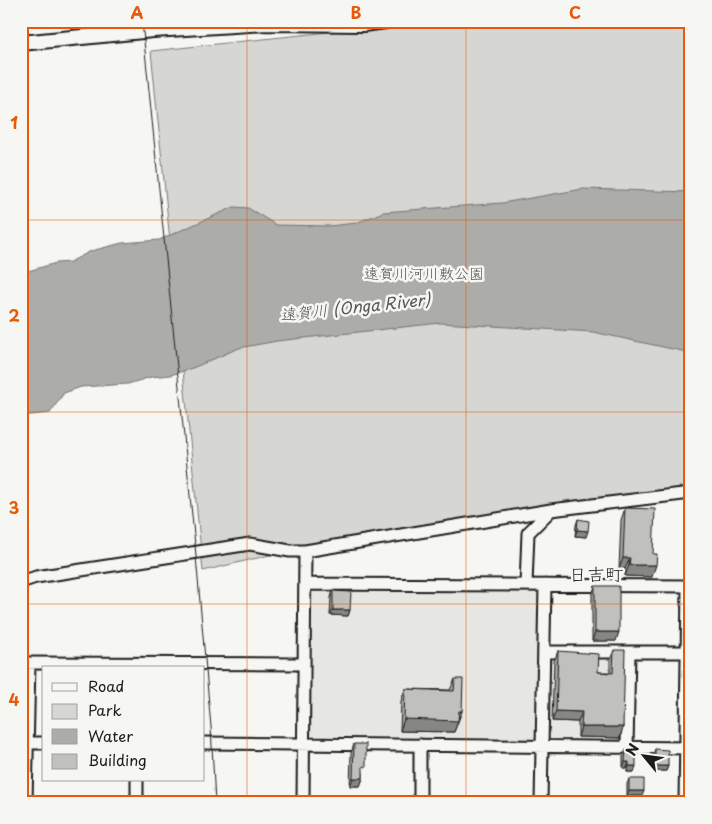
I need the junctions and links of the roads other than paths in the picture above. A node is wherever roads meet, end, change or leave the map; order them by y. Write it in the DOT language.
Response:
graph roads {
  1 [pos="386,21"];
  2 [pos="21,43"];
  3 [pos="691,492"];
  4 [pos="551,510"];
  5 [pos="306,551"];
  6 [pos="21,582"];
  7 [pos="306,584"];
  8 [pos="526,585"];
  9 [pos="544,586"];
  10 [pos="689,586"];
  11 [pos="544,652"];
  12 [pos="629,652"];
  13 [pos="689,652"];
  14 [pos="25,663"];
  15 [pos="304,664"];
  16 [pos="137,666"];
  17 [pos="25,743"];
  18 [pos="42,743"];
  19 [pos="205,743"];
  20 [pos="303,743"];
  21 [pos="420,745"];
  22 [pos="542,745"];
  23 [pos="627,747"];
  24 [pos="688,748"];
  25 [pos="137,782"];
  26 [pos="26,803"];
  27 [pos="136,803"];
  28 [pos="303,803"];
  29 [pos="420,803"];
  30 [pos="541,803"];
  31 [pos="685,803"];
  1 -- 2 [label="main road"];
  3 -- 4 [label="street"];
  4 -- 5 [label="street"];
  4 -- 8 [label="street"];
  5 -- 6 [label="street"];
  5 -- 7 [label="street"];
  7 -- 8 [label="street"];
  7 -- 15 [label="street"];
  8 -- 9 [label="street"];
  9 -- 10 [label="street"];
  9 -- 11 [label="street"];
  10 -- 13 [label="street"];
  11 -- 12 [label="street"];
  11 -- 22 [label="street"];
  12 -- 13 [label="street"];
  12 -- 23 [label="street"];
  13 -- 24 [label="street"];
  14 -- 16 [label="street"];
  14 -- 17 [label="street"];
  15 -- 16 [label="street"];
  15 -- 20 [label="street"];
  17 -- 18 [label="street"];
  17 -- 26 [label="street"];
  19 -- 20 [label="street"];
  20 -- 21 [label="street"];
  20 -- 28 [label="street"];
  21 -- 22 [label="street"];
  21 -- 29 [label="street"];
  22 -- 23 [label="street"];
  22 -- 30 [label="street"];
  23 -- 24 [label="street"];
  24 -- 31 [label="street"];
  25 -- 27 [label="street"];
}
